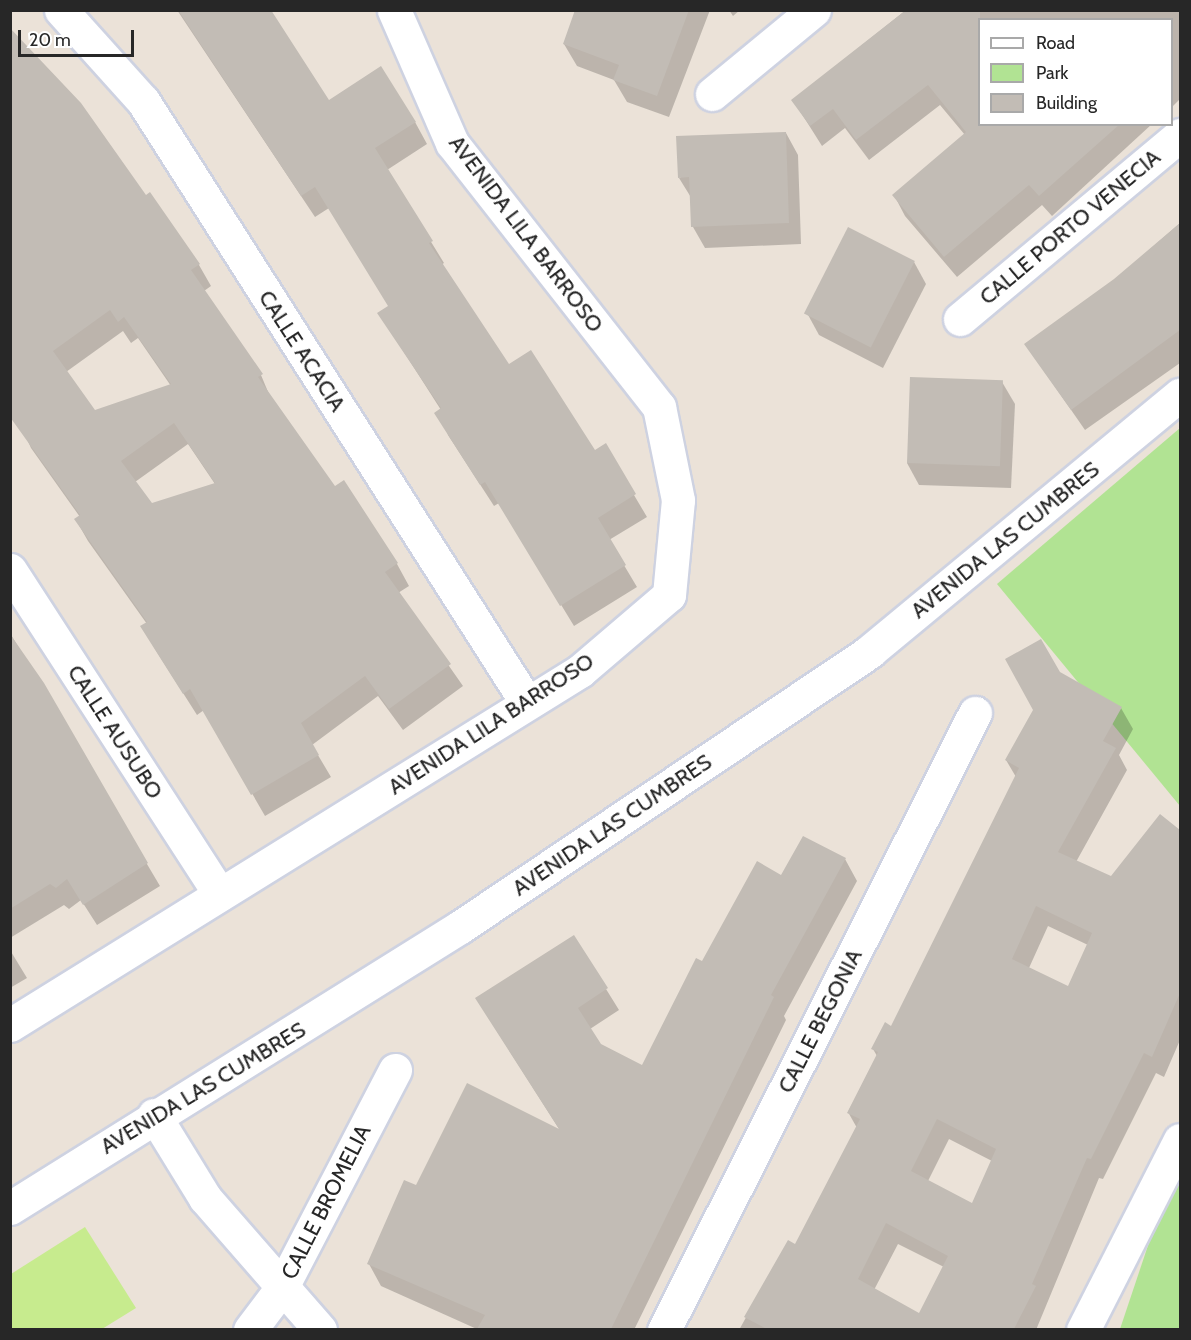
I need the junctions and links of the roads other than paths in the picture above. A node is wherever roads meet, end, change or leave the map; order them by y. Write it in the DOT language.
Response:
graph roads {
  1 [pos="61,10"];
  2 [pos="394,10"];
  3 [pos="814,10"];
  4 [pos="712,94"];
  5 [pos="1180,135"];
  6 [pos="960,319"];
  7 [pos="1180,395"];
  8 [pos="10,570"];
  9 [pos="528,703"];
  10 [pos="975,713"];
  11 [pos="220,894"];
  12 [pos="10,1025"];
  13 [pos="395,1070"];
  14 [pos="154,1115"];
  15 [pos="1180,1140"];
  16 [pos="10,1208"];
  17 [pos="281,1289"];
  18 [pos="250,1329"];
  19 [pos="320,1329"];
  20 [pos="664,1329"];
  21 [pos="1083,1329"];
  1 -- 9 [label="street, CALLE ACACIA"];
  2 -- 9 [label="street, AVENIDA LILA BARROSO"];
  3 -- 4 [label="street"];
  5 -- 6 [label="street, CALLE PORTO VENECIA"];
  7 -- 14 [label="street, AVENIDA LAS CUMBRES"];
  8 -- 11 [label="street, CALLE AUSUBO"];
  9 -- 11 [label="street, AVENIDA LILA BARROSO"];
  10 -- 20 [label="street, CALLE BEGONIA"];
  11 -- 12 [label="street, AVENIDA LILA BARROSO"];
  13 -- 17 [label="street, CALLE BROMELIA"];
  14 -- 16 [label="street, AVENIDA LAS CUMBRES"];
  14 -- 17 [label="street"];
  15 -- 21 [label="street"];
  17 -- 18 [label="street, CALLE BROMELIA"];
  17 -- 19 [label="street"];
}
